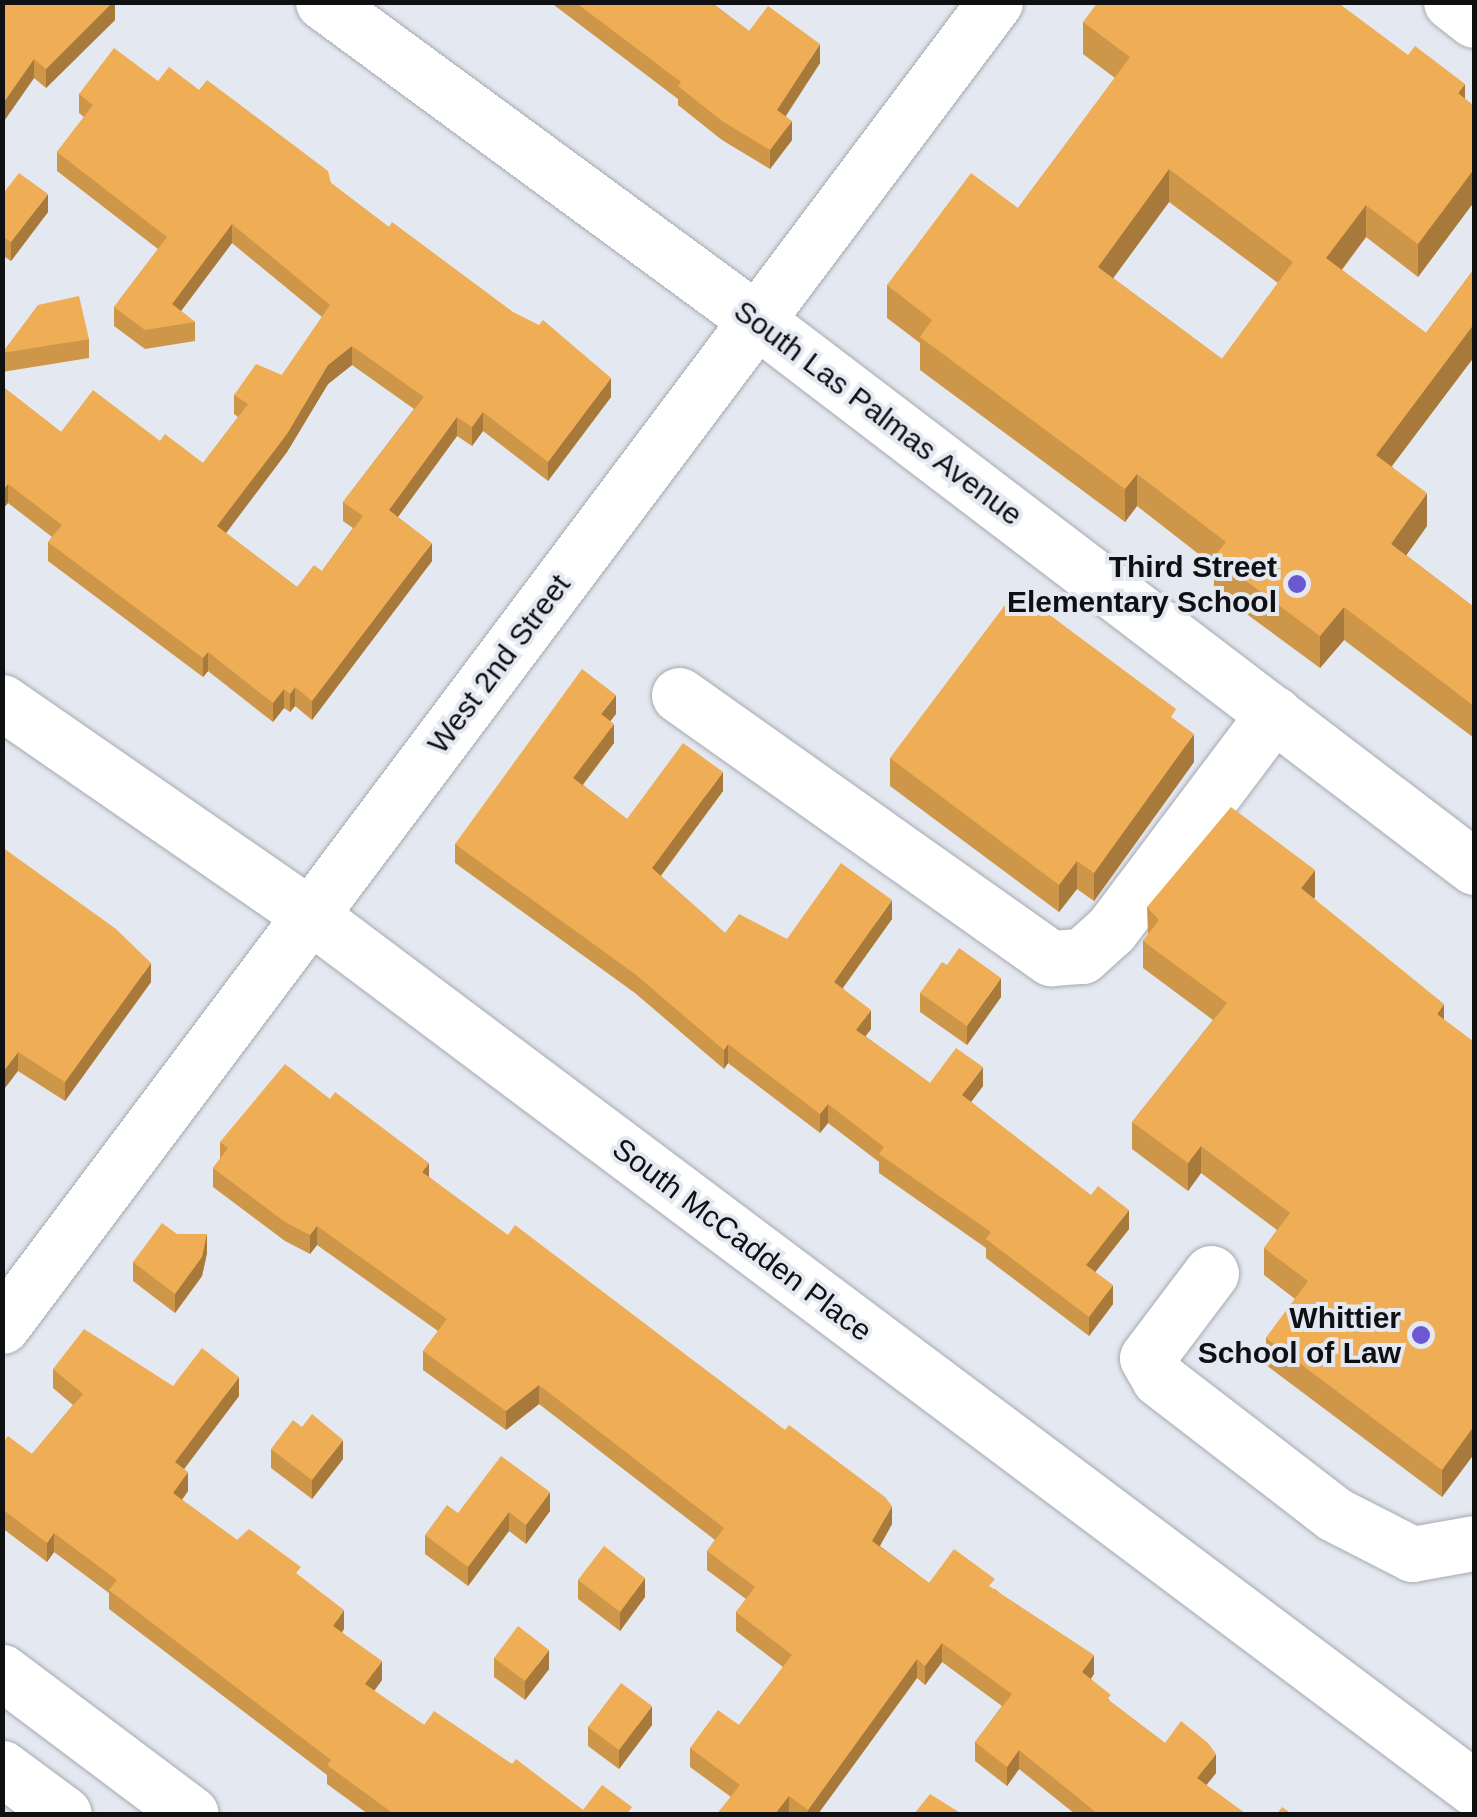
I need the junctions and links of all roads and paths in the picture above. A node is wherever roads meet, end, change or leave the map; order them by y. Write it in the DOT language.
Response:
graph roads {
  1 [pos="323,2"];
  2 [pos="994,2"];
  3 [pos="1450,2"];
  4 [pos="1474,20"];
  5 [pos="755,319"];
  6 [pos="679,695"];
  7 [pos="2,702"];
  8 [pos="1274,714"];
  9 [pos="1474,867"];
  10 [pos="311,916"];
  11 [pos="1212,1274"];
  12 [pos="2,1326"];
  13 [pos="1474,1543"];
  14 [pos="2,1672"];
  15 [pos="2,1768"];
  16 [pos="1474,1788"];
  17 [pos="64,1814"];
  18 [pos="191,1814"];
  1 -- 5 [label="street, South Las Palmas Avenue"];
  2 -- 5 [label="street, West 2nd Street"];
  3 -- 4 [label="street"];
  5 -- 8 [label="street, South Las Palmas Avenue"];
  5 -- 10 [label="street, West 2nd Street"];
  6 -- 8 [label="street"];
  7 -- 10 [label="street, South McCadden Place"];
  8 -- 9 [label="street, South Las Palmas Avenue"];
  10 -- 12 [label="street, West 2nd Street"];
  10 -- 16 [label="street, South McCadden Place"];
  11 -- 13 [label="street"];
  14 -- 18 [label="street"];
  15 -- 17 [label="street"];
}
